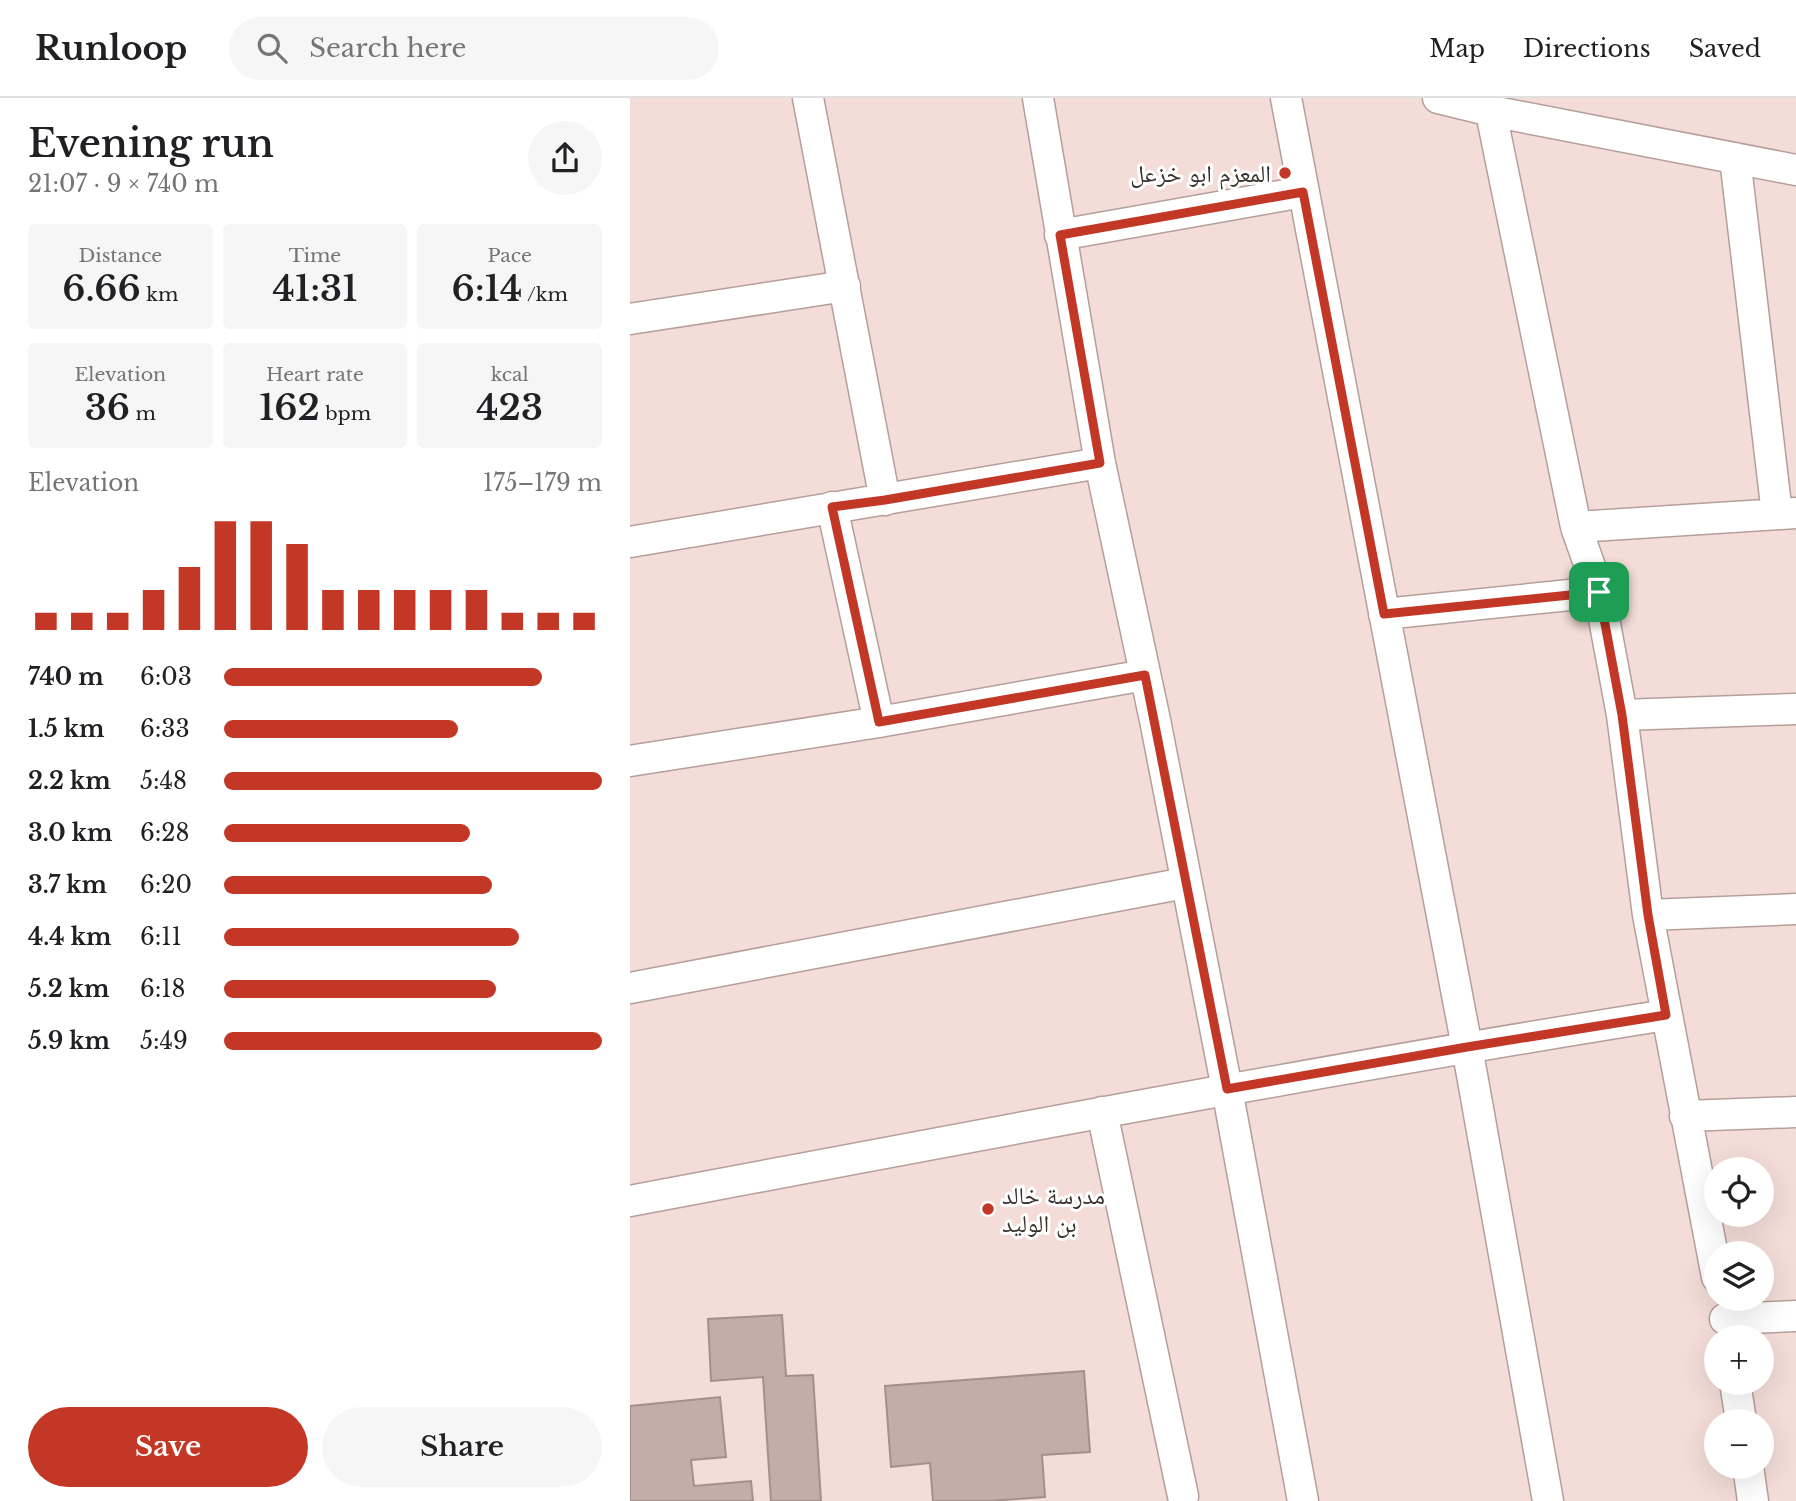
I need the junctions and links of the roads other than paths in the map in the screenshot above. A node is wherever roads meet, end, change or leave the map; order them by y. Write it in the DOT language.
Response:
graph roads {
  1 [pos="808,98"];
  2 [pos="1038,98"];
  3 [pos="1286,98"];
  4 [pos="1438,98"];
  5 [pos="1490,104"];
  6 [pos="1735,158"];
  7 [pos="1796,170"];
  8 [pos="1303,192"];
  9 [pos="1060,235"];
  10 [pos="845,286"];
  11 [pos="630,319"];
  12 [pos="1100,463"];
  13 [pos="885,500"];
  14 [pos="832,507"];
  15 [pos="1786,513"];
  16 [pos="1576,527"];
  17 [pos="630,542"];
  18 [pos="1599,592"];
  19 [pos="1384,614"];
  20 [pos="1145,675"];
  21 [pos="1796,709"];
  22 [pos="1622,715"];
  23 [pos="879,722"];
  24 [pos="630,761"];
  25 [pos="1185,883"];
  26 [pos="1796,909"];
  27 [pos="1648,915"];
  28 [pos="630,988"];
  29 [pos="1666,1015"];
  30 [pos="1467,1047"];
  31 [pos="1227,1089"];
  32 [pos="1102,1112"];
  33 [pos="1796,1112"];
  34 [pos="1685,1116"];
  35 [pos="630,1201"];
  36 [pos="1710,1241"];
  37 [pos="1796,1316"];
  38 [pos="1725,1318"];
  39 [pos="1750,1479"];
  40 [pos="1183,1496"];
  41 [pos="1303,1501"];
  42 [pos="1548,1501"];
  43 [pos="1753,1501"];
  1 -- 10 [label="street"];
  2 -- 9 [label="street"];
  3 -- 8 [label="street"];
  4 -- 5 [label="street"];
  5 -- 6 [label="street"];
  5 -- 16 [label="street"];
  6 -- 7 [label="street"];
  6 -- 15 [label="street"];
  8 -- 9 [label="street"];
  8 -- 19 [label="street"];
  9 -- 12 [label="street"];
  10 -- 11 [label="street"];
  10 -- 13 [label="street"];
  12 -- 13 [label="street"];
  12 -- 20 [label="street"];
  13 -- 14 [label="street"];
  14 -- 17 [label="street"];
  14 -- 23 [label="street"];
  15 -- 16 [label="street"];
  16 -- 18 [label="street"];
  18 -- 19 [label="street"];
  18 -- 22 [label="street"];
  19 -- 30 [label="street"];
  20 -- 23 [label="street"];
  20 -- 25 [label="street"];
  21 -- 22 [label="street"];
  22 -- 27 [label="street"];
  23 -- 24 [label="street"];
  25 -- 28 [label="street"];
  25 -- 31 [label="street"];
  26 -- 27 [label="street"];
  27 -- 29 [label="street"];
  29 -- 30 [label="street"];
  29 -- 34 [label="street"];
  30 -- 31 [label="street"];
  30 -- 42 [label="street"];
  31 -- 32 [label="street"];
  31 -- 41 [label="street"];
  32 -- 35 [label="street"];
  32 -- 40 [label="street"];
  33 -- 34 [label="street"];
  34 -- 36 [label="street"];
  37 -- 38 [label="street"];
  39 -- 43 [label="street"];
}
